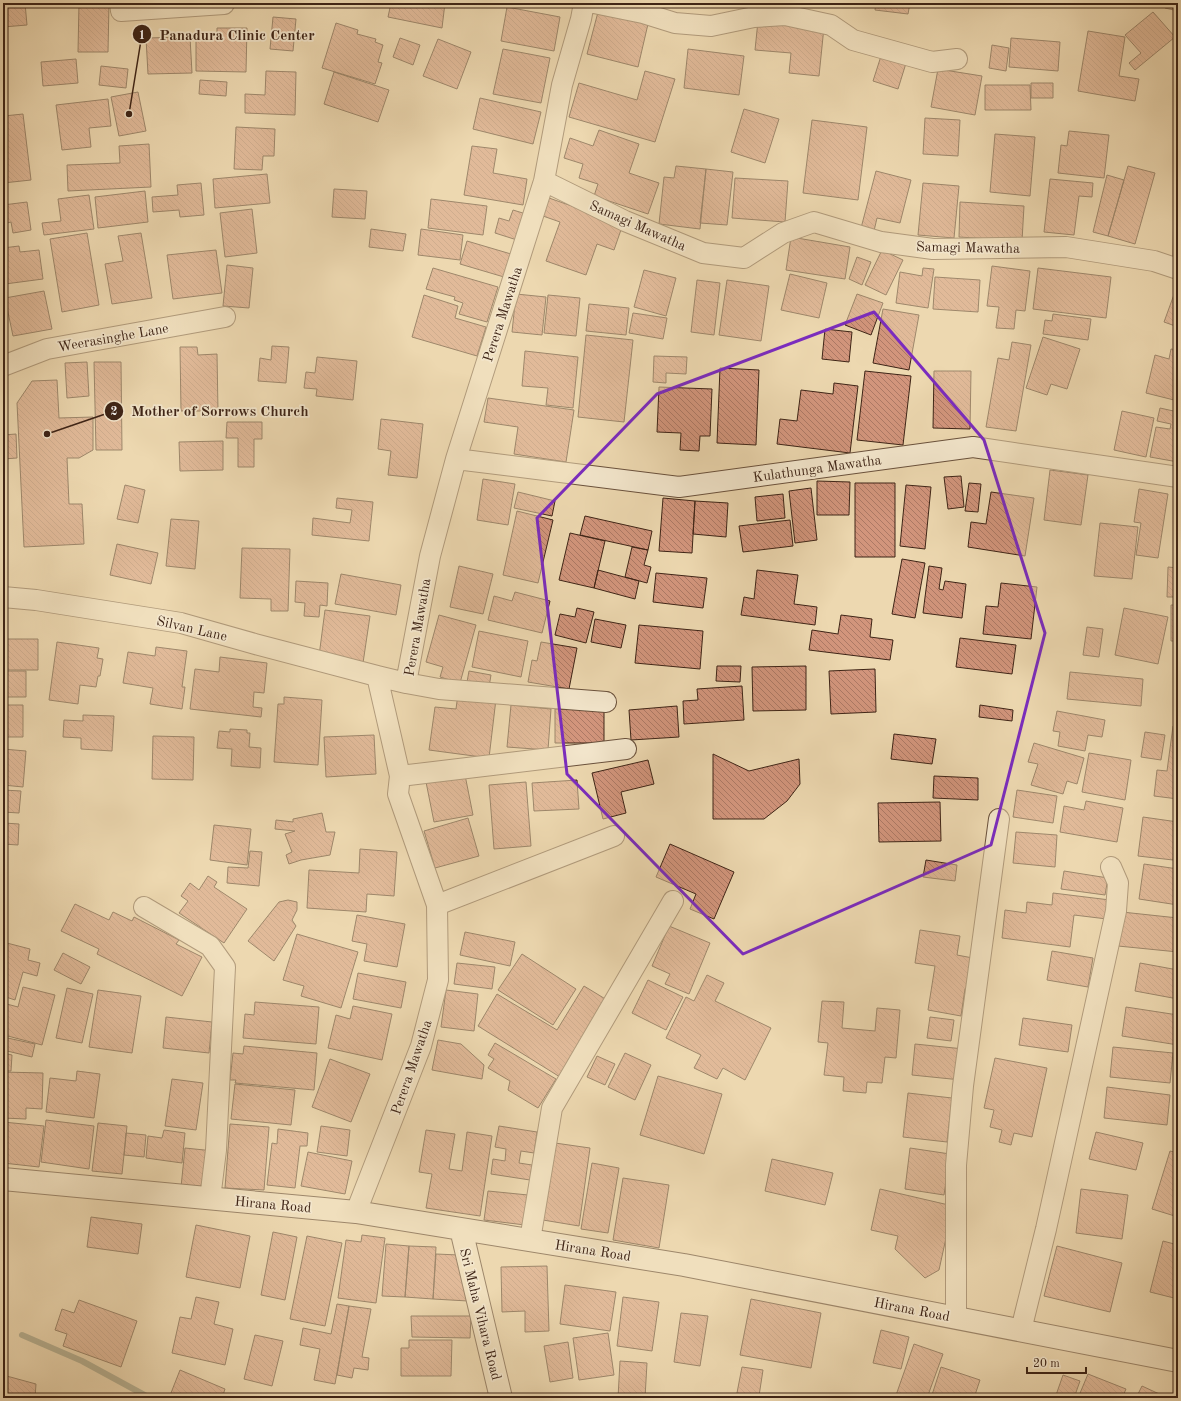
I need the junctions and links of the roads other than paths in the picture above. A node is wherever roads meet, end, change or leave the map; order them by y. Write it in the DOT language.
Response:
graph roads {
  1 [pos="120,3"];
  2 [pos="584,3"];
  3 [pos="594,3"];
  4 [pos="224,4"];
  5 [pos="957,59"];
  6 [pos="544,182"];
  7 [pos="1178,269"];
  8 [pos="225,318"];
  9 [pos="3,366"];
  10 [pos="456,459"];
  11 [pos="1178,477"];
  12 [pos="3,597"];
  13 [pos="377,676"];
  14 [pos="406,683"];
  15 [pos="606,702"];
  16 [pos="626,749"];
  17 [pos="400,776"];
  18 [pos="998,819"];
  19 [pos="614,836"];
  20 [pos="1110,867"];
  21 [pos="673,901"];
  22 [pos="437,905"];
  23 [pos="144,907"];
  24 [pos="3,1179"];
  25 [pos="210,1199"];
  26 [pos="356,1212"];
  27 [pos="461,1230"];
  28 [pos="530,1240"];
  29 [pos="956,1318"];
  30 [pos="1021,1330"];
  31 [pos="1178,1361"];
  32 [pos="502,1398"];
  1 -- 4 [label="street"];
  2 -- 6 [label="street, Perera Mawatha"];
  3 -- 5 [label="street"];
  6 -- 7 [label="street, Samagi Mawatha"];
  6 -- 10 [label="street, Perera Mawatha"];
  8 -- 9 [label="street, Weerasinghe Lane"];
  10 -- 11 [label="street, Kulathunga Mawatha"];
  10 -- 14 [label="street, Perera Mawatha"];
  12 -- 13 [label="street, Silvan Lane"];
  13 -- 14 [label="street, Perera Mawatha"];
  13 -- 17 [label="street, Perera Mawatha"];
  14 -- 15 [label="street"];
  16 -- 17 [label="street"];
  17 -- 22 [label="street, Perera Mawatha"];
  18 -- 29 [label="street"];
  19 -- 22 [label="street"];
  20 -- 30 [label="street"];
  21 -- 28 [label="street"];
  22 -- 26 [label="street, Perera Mawatha"];
  23 -- 25 [label="street"];
  24 -- 25 [label="street, Hirana Road"];
  25 -- 26 [label="street, Hirana Road"];
  26 -- 27 [label="street, Hirana Road"];
  27 -- 28 [label="street, Hirana Road"];
  27 -- 32 [label="street, Sri Maha Vihara Road"];
  28 -- 29 [label="street, Hirana Road"];
  29 -- 30 [label="street, Hirana Road"];
  30 -- 31 [label="street, Hirana Road"];
}
